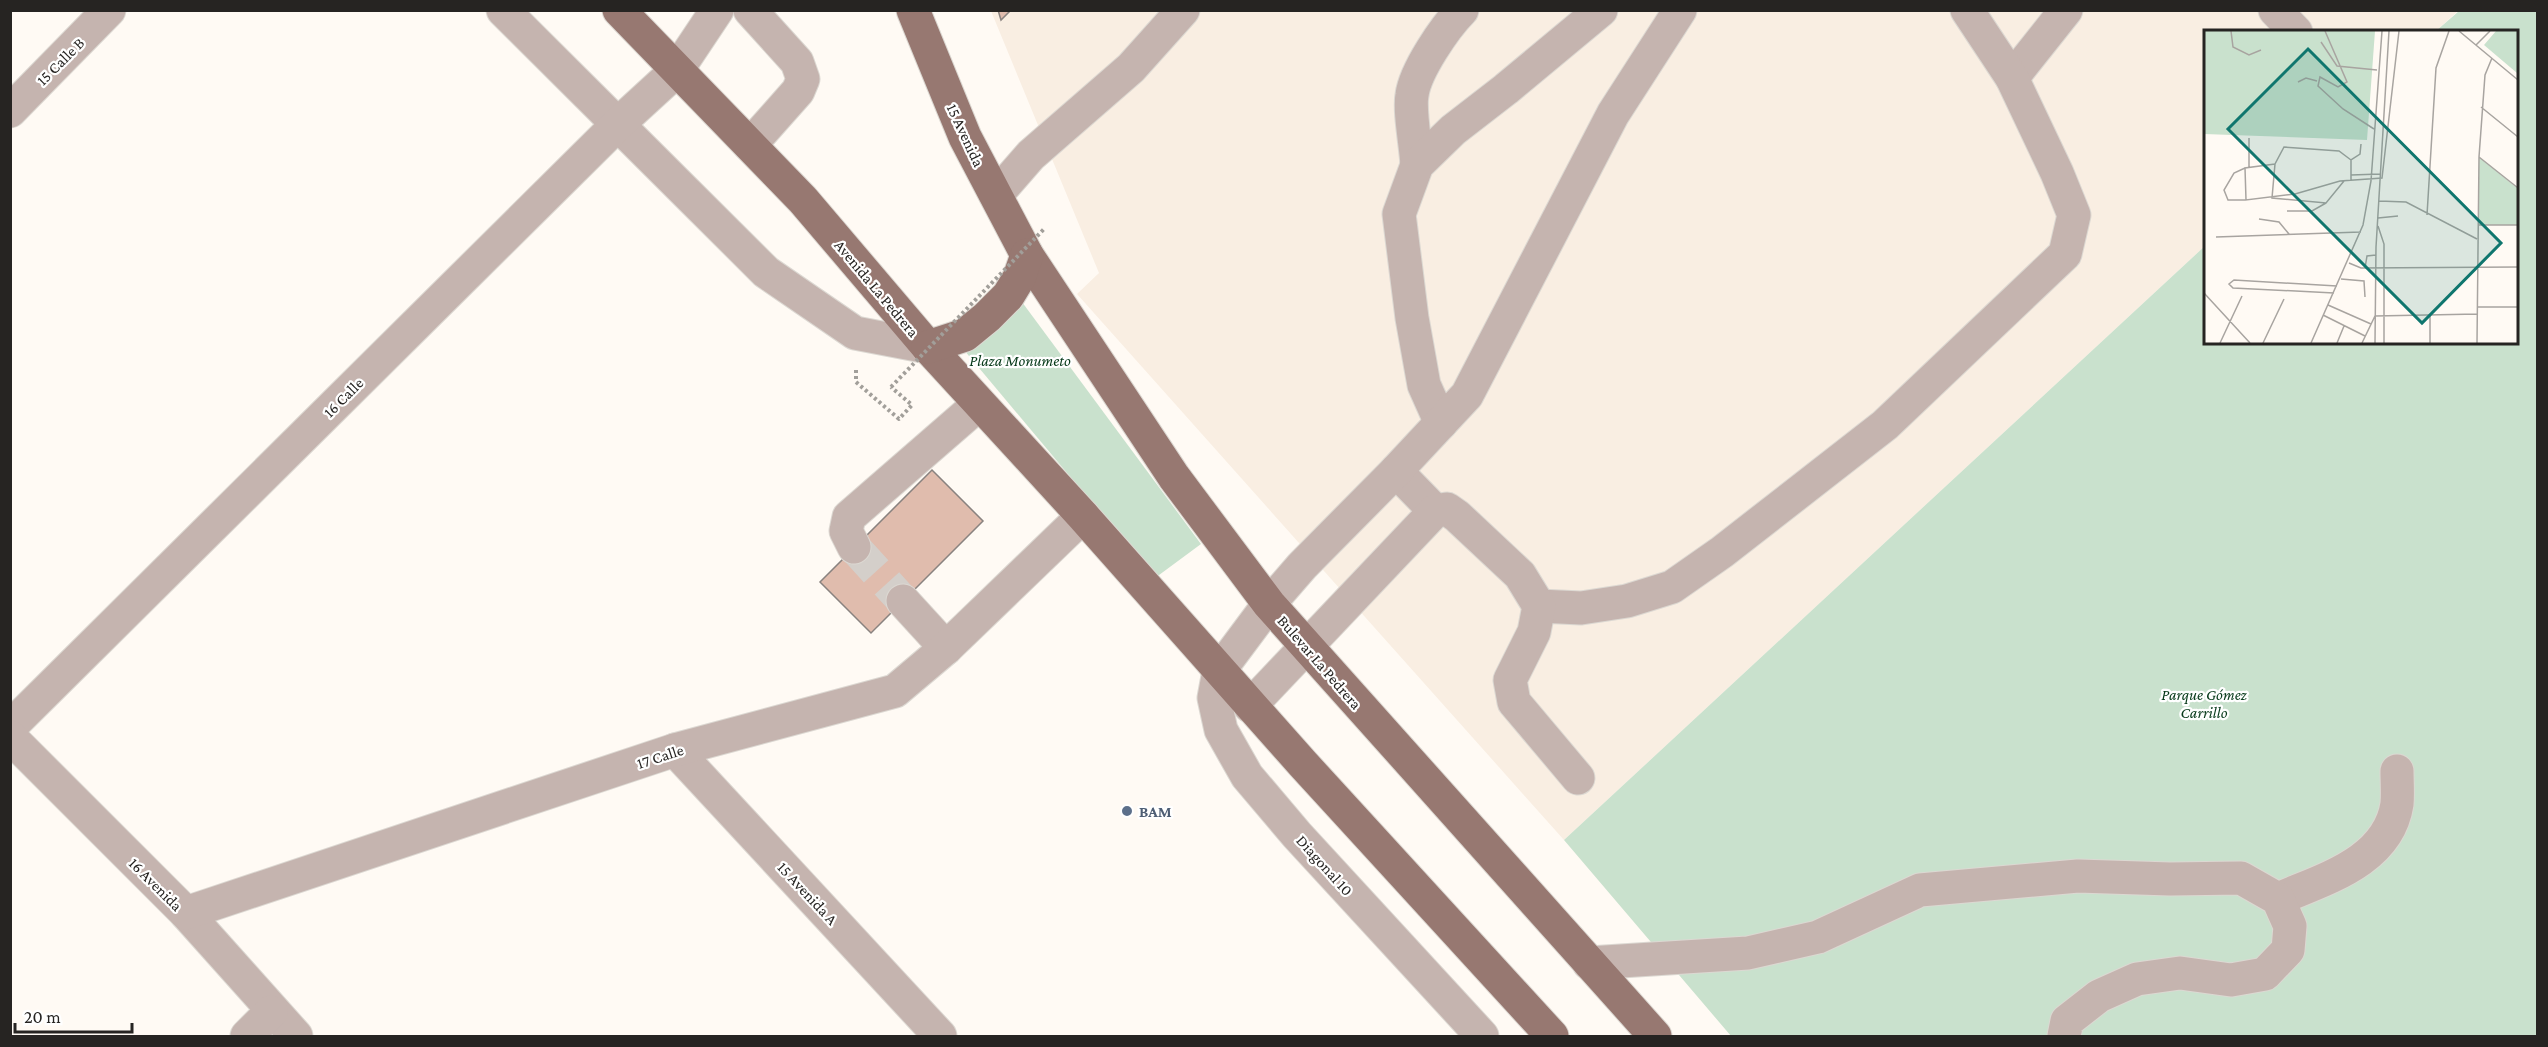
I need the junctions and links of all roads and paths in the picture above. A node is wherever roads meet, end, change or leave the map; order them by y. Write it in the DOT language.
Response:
graph roads {
  1 [pos="110,10"];
  2 [pos="504,10"];
  3 [pos="619,10"];
  4 [pos="717,10"];
  5 [pos="750,10"];
  6 [pos="913,10"];
  7 [pos="1183,10"];
  8 [pos="1462,10"];
  9 [pos="1601,10"];
  10 [pos="1680,10"];
  11 [pos="1967,10"];
  12 [pos="2066,10"];
  13 [pos="2275,10"];
  14 [pos="2294,30"];
  15 [pos="676,70"];
  16 [pos="2012,78"];
  17 [pos="10,111"];
  18 [pos="617,125"];
  19 [pos="750,146"];
  20 [pos="1418,165"];
  21 [pos="996,195"];
  22 [pos="1045,228"];
  23 [pos="1027,255"];
  24 [pos="928,348"];
  25 [pos="856,382"];
  26 [pos="979,404"];
  27 [pos="1441,423"];
  28 [pos="1396,471"];
  29 [pos="1435,511"];
  30 [pos="1083,516"];
  31 [pos="854,548"];
  32 [pos="903,601"];
  33 [pos="1269,604"];
  34 [pos="1539,606"];
  35 [pos="1307,646"];
  36 [pos="946,648"];
  37 [pos="1219,671"];
  38 [pos="1250,706"];
  39 [pos="10,727"];
  40 [pos="10,737"];
  41 [pos="675,750"];
  42 [pos="2397,771"];
  43 [pos="1578,778"];
  44 [pos="2278,899"];
  45 [pos="186,914"];
  46 [pos="1589,963"];
  47 [pos="272,1012"];
  48 [pos="247,1036"];
  49 [pos="296,1036"];
  50 [pos="940,1036"];
  51 [pos="1482,1036"];
  52 [pos="1552,1036"];
  53 [pos="1655,1036"];
  54 [pos="2064,1036"];
  1 -- 17 [label="street, 15 Calle B"];
  2 -- 18 [label="street, Avenida La Pedrera"];
  3 -- 15 [label="main road, Avenida La Pedrera"];
  4 -- 15 [label="street, 16 Calle"];
  5 -- 19 [label="street"];
  6 -- 21 [label="main road, 15 Avenida"];
  7 -- 21 [label="street"];
  8 -- 20 [label="street"];
  9 -- 20 [label="street"];
  10 -- 27 [label="street"];
  11 -- 16 [label="street"];
  12 -- 16 [label="street"];
  13 -- 14 [label="street"];
  15 -- 18 [label="street, 16 Calle"];
  15 -- 19 [label="main road, Avenida La Pedrera"];
  16 -- 34 [label="street"];
  18 -- 24 [label="street, Avenida La Pedrera"];
  18 -- 39 [label="street, 16 Calle"];
  19 -- 24 [label="main road, Avenida La Pedrera"];
  20 -- 27 [label="street"];
  21 -- 23 [label="main road, 15 Avenida"];
  22 -- 25 [label="path, bridge"];
  23 -- 24 [label="main road"];
  23 -- 33 [label="main road, Bulevar La Pedrera"];
  24 -- 26 [label="main road"];
  26 -- 30 [label="main road"];
  26 -- 31 [label="street"];
  27 -- 28 [label="street"];
  28 -- 29 [label="street"];
  28 -- 33 [label="street"];
  29 -- 34 [label="street"];
  29 -- 35 [label="street"];
  30 -- 36 [label="street, 17 Calle"];
  30 -- 37 [label="main road"];
  32 -- 36 [label="street"];
  33 -- 35 [label="main road, Bulevar La Pedrera"];
  33 -- 37 [label="street"];
  34 -- 43 [label="street"];
  35 -- 38 [label="street"];
  35 -- 46 [label="main road, Bulevar La Pedrera"];
  36 -- 41 [label="street, 17 Calle"];
  37 -- 38 [label="main road"];
  37 -- 51 [label="street, Diagonal 10"];
  38 -- 52 [label="main road"];
  40 -- 45 [label="street, 16 Avenida"];
  41 -- 45 [label="street, 17 Calle"];
  41 -- 50 [label="street, 15 Avenida A"];
  42 -- 44 [label="street"];
  44 -- 46 [label="street"];
  44 -- 54 [label="street"];
  45 -- 47 [label="street, 16 Avenida"];
  46 -- 53 [label="main road, Bulevar La Pedrera"];
  47 -- 48 [label="street"];
  47 -- 49 [label="street, 16 Avenida"];
}
